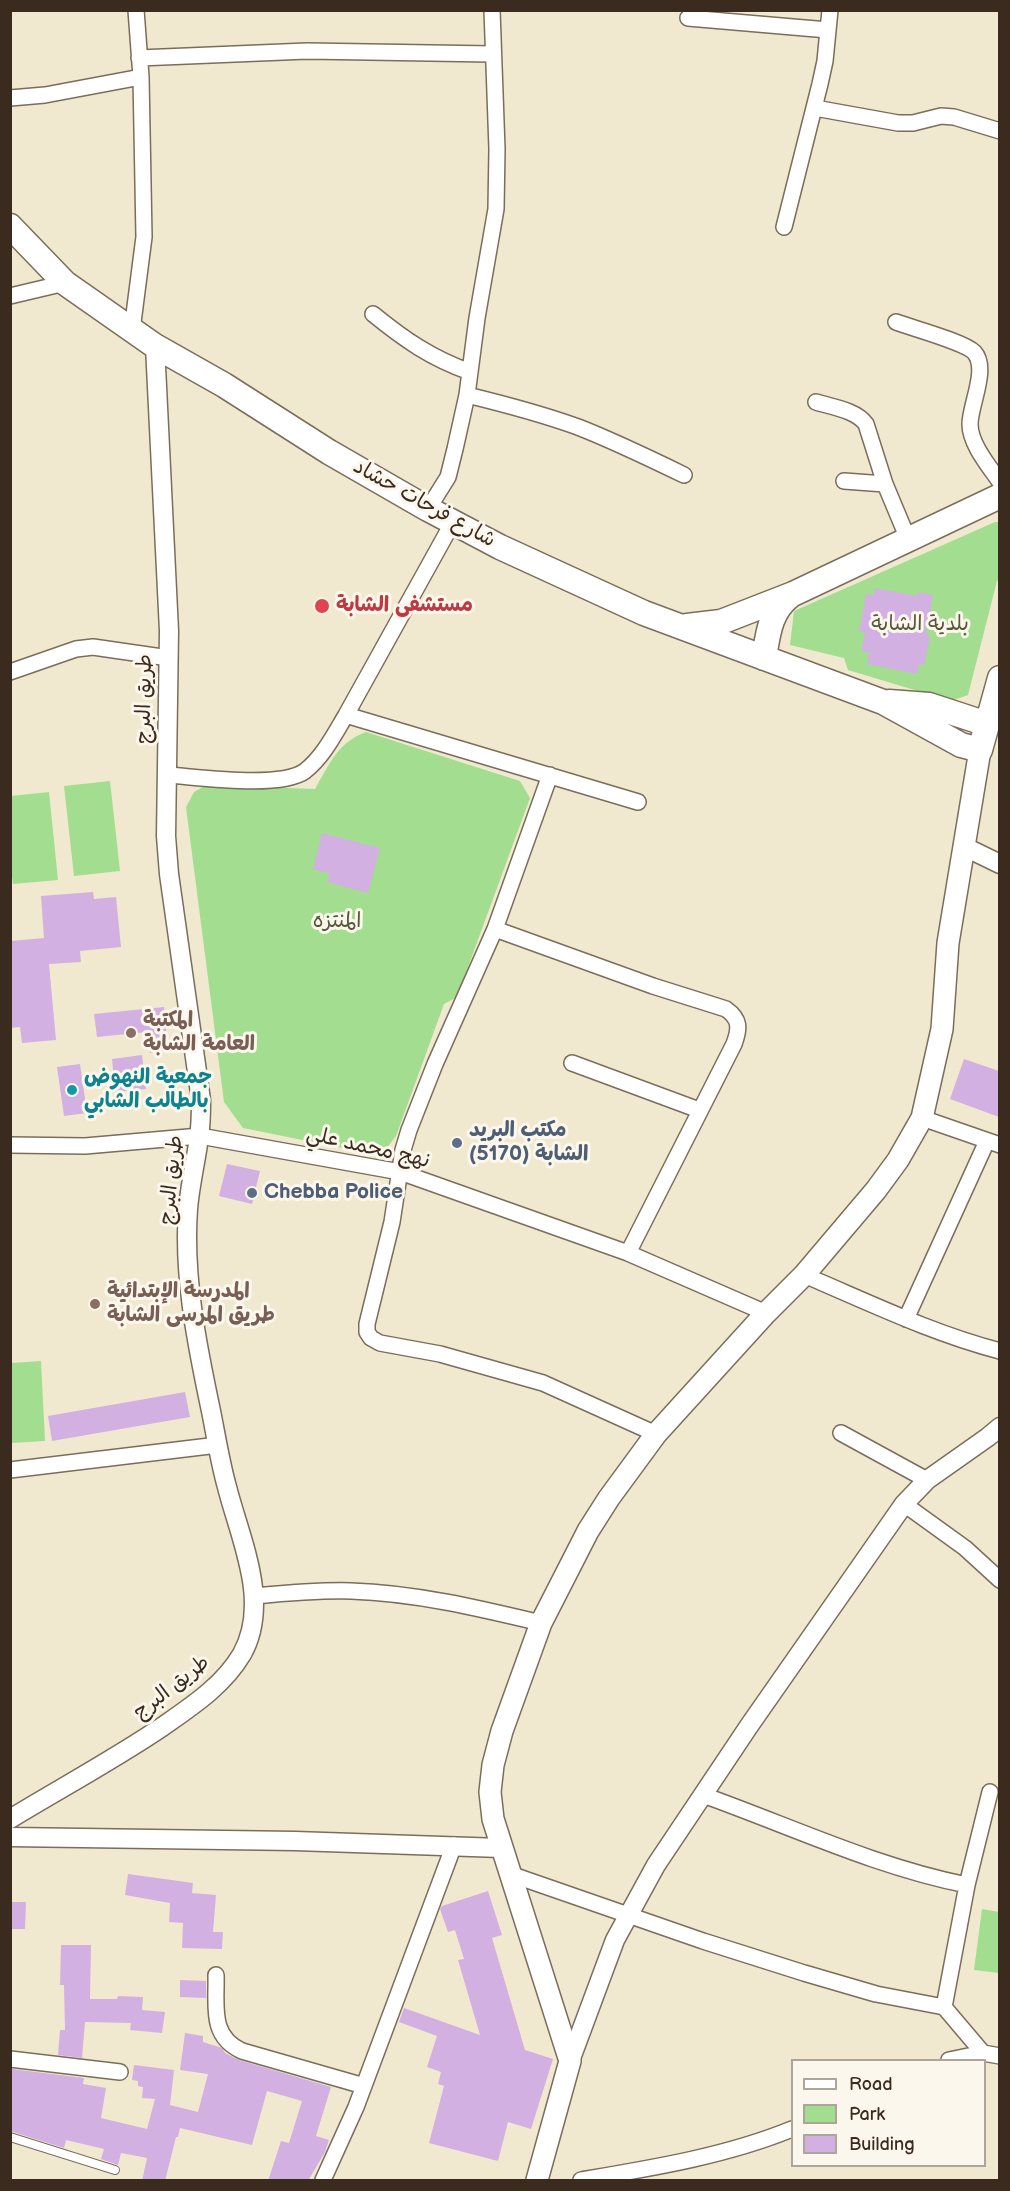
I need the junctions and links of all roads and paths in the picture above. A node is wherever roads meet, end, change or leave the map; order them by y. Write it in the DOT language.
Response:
graph roads {
  1 [pos="136,10"];
  2 [pos="492,10"];
  3 [pos="830,10"];
  4 [pos="688,18"];
  5 [pos="828,30"];
  6 [pos="492,54"];
  7 [pos="139,58"];
  8 [pos="141,77"];
  9 [pos="10,98"];
  10 [pos="815,108"];
  11 [pos="999,131"];
  12 [pos="10,226"];
  13 [pos="784,227"];
  14 [pos="65,283"];
  15 [pos="10,296"];
  16 [pos="373,314"];
  17 [pos="896,322"];
  18 [pos="132,330"];
  19 [pos="155,346"];
  20 [pos="470,372"];
  21 [pos="467,395"];
  22 [pos="816,402"];
  23 [pos="684,475"];
  24 [pos="844,481"];
  25 [pos="999,482"];
  26 [pos="885,484"];
  27 [pos="999,496"];
  28 [pos="428,509"];
  29 [pos="453,522"];
  30 [pos="908,539"];
  31 [pos="793,594"];
  32 [pos="681,626"];
  33 [pos="169,658"];
  34 [pos="764,658"];
  35 [pos="10,672"];
  36 [pos="999,678"];
  37 [pos="883,702"];
  38 [pos="346,715"];
  39 [pos="987,724"];
  40 [pos="980,750"];
  41 [pos="166,775"];
  42 [pos="550,775"];
  43 [pos="638,802"];
  44 [pos="965,847"];
  45 [pos="999,864"];
  46 [pos="495,929"];
  47 [pos="572,1063"];
  48 [pos="699,1110"];
  49 [pos="922,1118"];
  50 [pos="200,1136"];
  51 [pos="993,1143"];
  52 [pos="10,1145"];
  53 [pos="399,1172"];
  54 [pos="628,1253"];
  55 [pos="804,1275"];
  56 [pos="766,1313"];
  57 [pos="906,1319"];
  58 [pos="999,1351"];
  59 [pos="999,1427"];
  60 [pos="841,1433"];
  61 [pos="656,1434"];
  62 [pos="218,1445"];
  63 [pos="10,1470"];
  64 [pos="927,1480"];
  65 [pos="904,1504"];
  66 [pos="999,1580"];
  67 [pos="255,1596"];
  68 [pos="541,1623"];
  69 [pos="990,1792"];
  70 [pos="703,1795"];
  71 [pos="10,1819"];
  72 [pos="10,1837"];
  73 [pos="454,1845"];
  74 [pos="501,1848"];
  75 [pos="510,1874"];
  76 [pos="967,1885"];
  77 [pos="628,1914"];
  78 [pos="216,1975"];
  79 [pos="944,2007"];
  80 [pos="983,2053"];
  81 [pos="999,2056"];
  82 [pos="10,2059"];
  83 [pos="958,2059"];
  84 [pos="570,2061"];
  85 [pos="120,2072"];
  86 [pos="364,2086"];
  87 [pos="791,2129"];
  88 [pos="10,2137"];
  89 [pos="116,2170"];
  90 [pos="658,2174"];
  91 [pos="322,2181"];
  92 [pos="537,2181"];
  93 [pos="581,2181"];
  1 -- 7 [label="street"];
  2 -- 6 [label="street"];
  3 -- 5 [label="street"];
  4 -- 5 [label="street"];
  5 -- 10 [label="street"];
  6 -- 7 [label="street"];
  6 -- 20 [label="street"];
  7 -- 8 [label="street"];
  8 -- 9 [label="street"];
  8 -- 18 [label="street"];
  10 -- 11 [label="street"];
  10 -- 13 [label="street"];
  12 -- 14 [label="main road, شارع فرحات حشاد"];
  14 -- 15 [label="street"];
  14 -- 18 [label="main road, شارع فرحات حشاد"];
  16 -- 20 [label="street"];
  17 -- 25 [label="street"];
  18 -- 19 [label="main road, شارع فرحات حشاد"];
  19 -- 28 [label="main road, شارع فرحات حشاد"];
  19 -- 33 [label="street, طريق البرج"];
  20 -- 21 [label="street"];
  21 -- 23 [label="street"];
  21 -- 28 [label="street"];
  22 -- 26 [label="street"];
  24 -- 26 [label="street"];
  26 -- 30 [label="street"];
  27 -- 30 [label="main road"];
  28 -- 29 [label="main road, شارع فرحات حشاد"];
  29 -- 32 [label="main road, شارع فرحات حشاد"];
  29 -- 38 [label="street"];
  30 -- 31 [label="main road"];
  31 -- 32 [label="main road"];
  31 -- 34 [label="main road"];
  32 -- 34 [label="main road, شارع فرحات حشاد"];
  33 -- 35 [label="street"];
  33 -- 41 [label="street, طريق البرج"];
  34 -- 37 [label="main road, شارع فرحات حشاد"];
  36 -- 39 [label="main road"];
  37 -- 39 [label="main road, شارع فرحات حشاد"];
  37 -- 40 [label="main road, شارع فرحات حشاد"];
  38 -- 41 [label="street"];
  38 -- 42 [label="street"];
  39 -- 40 [label="main road"];
  40 -- 44 [label="main road"];
  41 -- 50 [label="street, طريق البرج"];
  42 -- 43 [label="street"];
  42 -- 46 [label="street"];
  44 -- 45 [label="street"];
  44 -- 49 [label="main road"];
  46 -- 48 [label="street"];
  46 -- 53 [label="street"];
  47 -- 48 [label="street"];
  48 -- 54 [label="street"];
  49 -- 51 [label="street"];
  49 -- 55 [label="main road"];
  50 -- 52 [label="street, نهج محمد علي"];
  50 -- 53 [label="street, نهج محمد علي"];
  50 -- 62 [label="street, طريق البرج"];
  51 -- 57 [label="street"];
  53 -- 54 [label="street, نهج محمد علي"];
  53 -- 61 [label="street"];
  54 -- 56 [label="street, نهج محمد علي"];
  55 -- 56 [label="main road"];
  55 -- 57 [label="street"];
  56 -- 61 [label="main road"];
  57 -- 58 [label="street"];
  59 -- 64 [label="street"];
  60 -- 64 [label="street"];
  61 -- 68 [label="main road"];
  62 -- 63 [label="street"];
  62 -- 67 [label="street, طريق البرج"];
  64 -- 65 [label="street"];
  65 -- 66 [label="street"];
  65 -- 70 [label="street"];
  67 -- 68 [label="street"];
  67 -- 71 [label="street, طريق البرج"];
  68 -- 74 [label="main road"];
  69 -- 76 [label="street"];
  70 -- 76 [label="street"];
  70 -- 77 [label="street"];
  72 -- 73 [label="street"];
  73 -- 74 [label="street"];
  73 -- 86 [label="street"];
  74 -- 75 [label="main road"];
  75 -- 77 [label="street"];
  75 -- 84 [label="main road"];
  76 -- 79 [label="street"];
  77 -- 79 [label="street"];
  77 -- 84 [label="street"];
  78 -- 86 [label="street"];
  79 -- 80 [label="street"];
  80 -- 81 [label="street"];
  80 -- 83 [label="street"];
  82 -- 85 [label="street"];
  84 -- 92 [label="main road"];
  86 -- 91 [label="street"];
  87 -- 90 [label="street"];
  88 -- 89 [label="lane"];
  90 -- 93 [label="street"];
}
